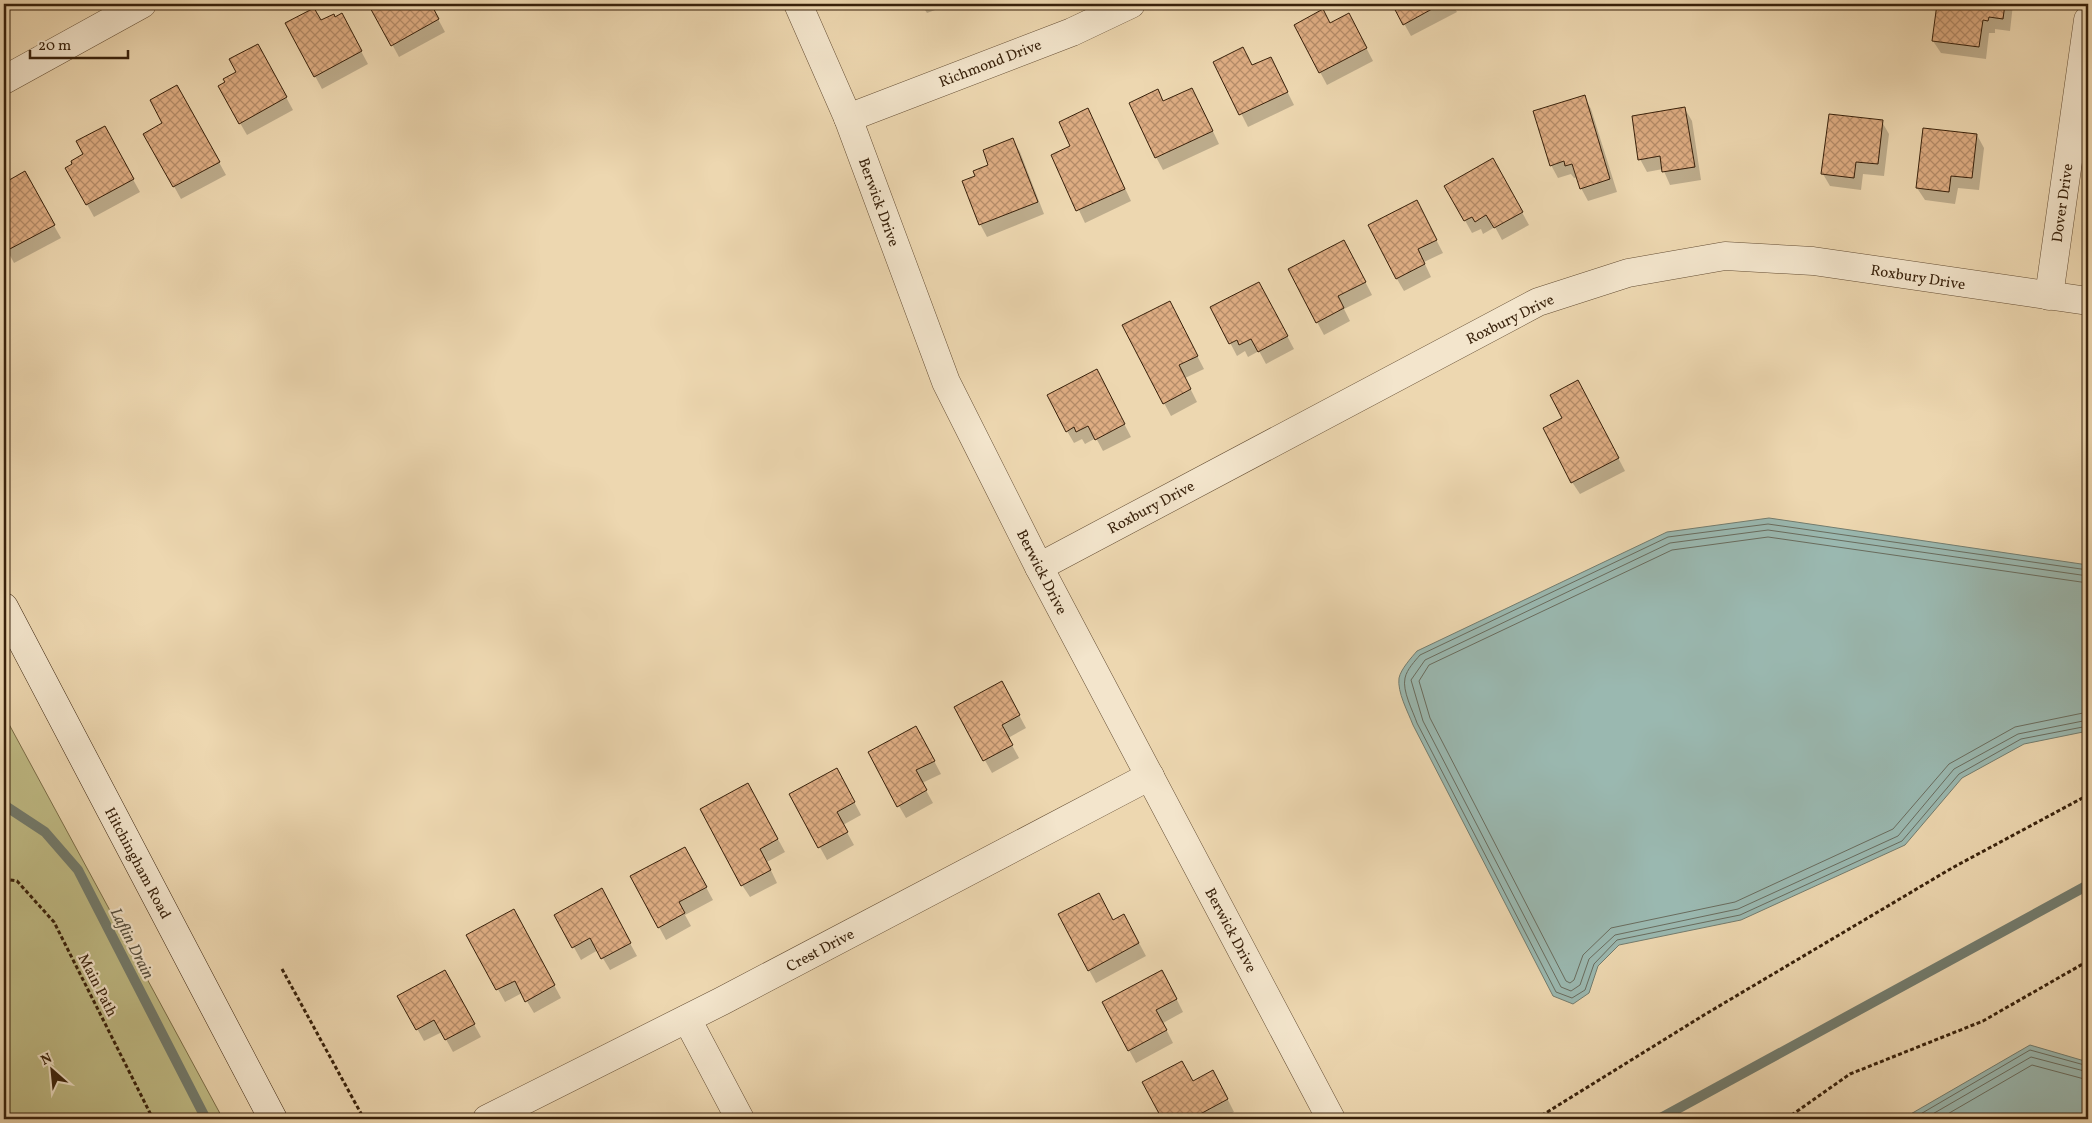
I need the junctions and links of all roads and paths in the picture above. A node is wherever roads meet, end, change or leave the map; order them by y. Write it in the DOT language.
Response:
graph roads {
  1 [pos="142,4"];
  2 [pos="798,4"];
  3 [pos="1131,4"];
  4 [pos="2088,20"];
  5 [pos="4,80"];
  6 [pos="848,118"];
  7 [pos="2049,296"];
  8 [pos="2088,301"];
  9 [pos="1039,567"];
  10 [pos="4,607"];
  11 [pos="1150,776"];
  12 [pos="2088,795"];
  13 [pos="4,878"];
  14 [pos="2088,961"];
  15 [pos="282,969"];
  16 [pos="687,1019"];
  17 [pos="153,1119"];
  18 [pos="273,1119"];
  19 [pos="364,1119"];
  20 [pos="487,1119"];
  21 [pos="740,1119"];
  22 [pos="1331,1119"];
  23 [pos="1536,1119"];
  24 [pos="1786,1119"];
  1 -- 5 [label="street"];
  2 -- 6 [label="street, Berwick Drive"];
  3 -- 6 [label="street, Richmond Drive"];
  4 -- 7 [label="street, Dover Drive"];
  6 -- 9 [label="street, Berwick Drive"];
  7 -- 8 [label="street, Roxbury Drive"];
  7 -- 9 [label="street, Roxbury Drive"];
  9 -- 11 [label="street, Berwick Drive"];
  10 -- 18 [label="street, Hitchingham Road"];
  11 -- 16 [label="street, Crest Drive"];
  11 -- 22 [label="street, Berwick Drive"];
  12 -- 23 [label="path"];
  13 -- 17 [label="path, Main Path"];
  14 -- 24 [label="path"];
  15 -- 19 [label="path"];
  16 -- 20 [label="street, Crest Drive"];
  16 -- 21 [label="street"];
}
